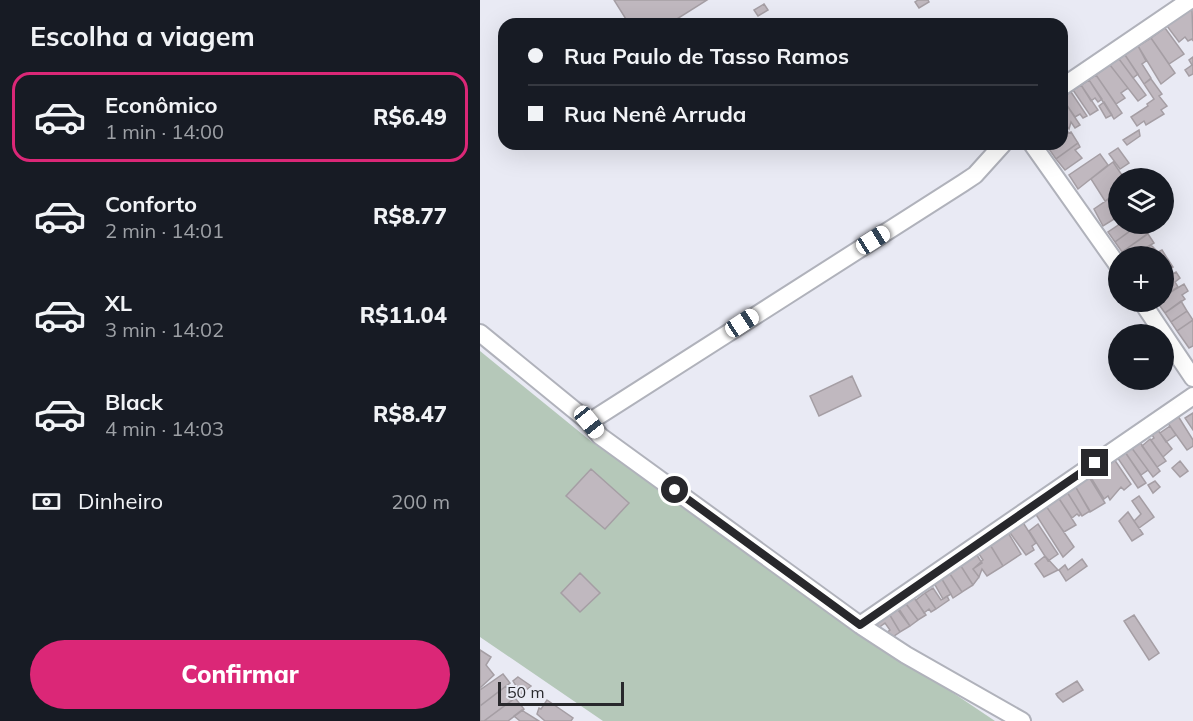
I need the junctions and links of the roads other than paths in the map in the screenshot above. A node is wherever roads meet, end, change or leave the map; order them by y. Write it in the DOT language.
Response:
graph roads {
  1 [pos="1190,0"];
  2 [pos="1068,83"];
  3 [pos="998,150"];
  4 [pos="1036,150"];
  5 [pos="1108,251"];
  6 [pos="1149,312"];
  7 [pos="480,333"];
  8 [pos="1193,378"];
  9 [pos="1193,396"];
  10 [pos="589,422"];
  11 [pos="860,625"];
  12 [pos="1022,721"];
  1 -- 2 [label="street"];
  3 -- 10 [label="street"];
  4 -- 5 [label="street"];
  6 -- 8 [label="street"];
  7 -- 10 [label="street"];
  9 -- 11 [label="street"];
  10 -- 11 [label="street"];
  11 -- 12 [label="street"];
}
